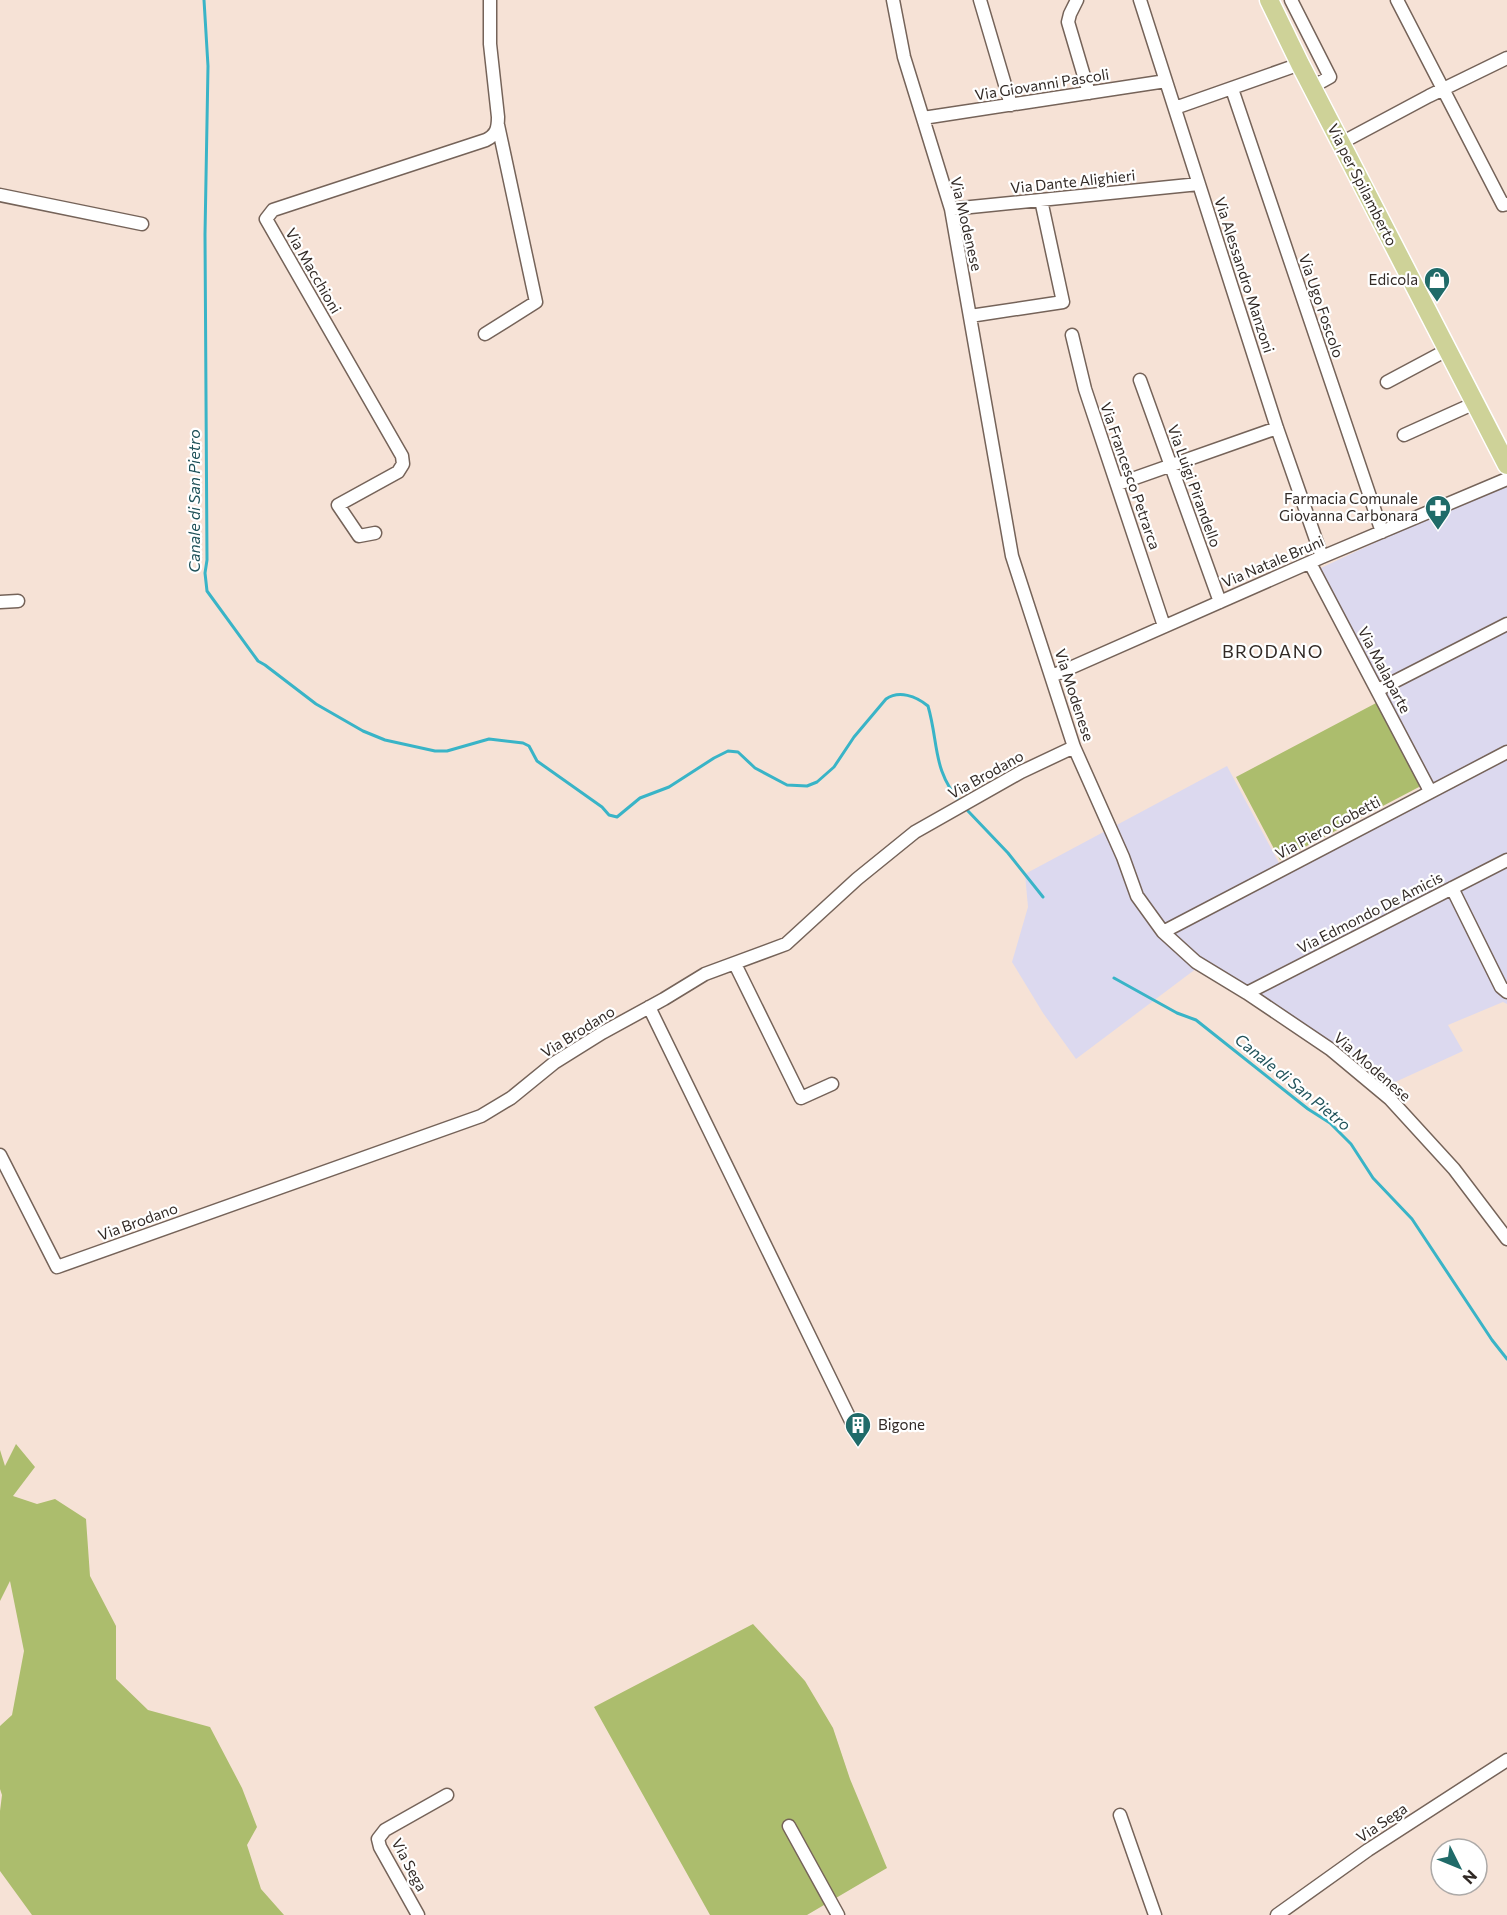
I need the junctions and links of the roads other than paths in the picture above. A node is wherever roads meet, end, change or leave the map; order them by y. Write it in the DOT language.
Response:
graph roads {
  1 [pos="490,0"];
  2 [pos="893,0"];
  3 [pos="980,0"];
  4 [pos="1077,0"];
  5 [pos="1269,0"];
  6 [pos="1291,0"];
  7 [pos="1397,0"];
  8 [pos="1139,2"];
  9 [pos="1507,58"];
  10 [pos="1300,64"];
  11 [pos="1166,81"];
  12 [pos="1312,87"];
  13 [pos="1443,89"];
  14 [pos="1232,90"];
  15 [pos="1089,93"];
  16 [pos="1011,105"];
  17 [pos="1175,108"];
  18 [pos="923,118"];
  19 [pos="498,124"];
  20 [pos="1341,143"];
  21 [pos="1199,184"];
  22 [pos="0,195"];
  23 [pos="1041,200"];
  24 [pos="1505,205"];
  25 [pos="951,209"];
  26 [pos="142,224"];
  27 [pos="969,316"];
  28 [pos="485,334"];
  29 [pos="1072,335"];
  30 [pos="1447,350"];
  31 [pos="1140,380"];
  32 [pos="1387,382"];
  33 [pos="1475,403"];
  34 [pos="1277,428"];
  35 [pos="1404,435"];
  36 [pos="1172,465"];
  37 [pos="1507,465"];
  38 [pos="1507,479"];
  39 [pos="1118,484"];
  40 [pos="1382,532"];
  41 [pos="375,533"];
  42 [pos="1316,560"];
  43 [pos="18,601"];
  44 [pos="0,602"];
  45 [pos="1220,602"];
  46 [pos="1507,624"];
  47 [pos="1164,626"];
  48 [pos="1052,676"];
  49 [pos="1378,690"];
  50 [pos="1074,747"];
  51 [pos="1507,752"];
  52 [pos="1430,791"];
  53 [pos="1507,860"];
  54 [pos="1452,888"];
  55 [pos="1163,932"];
  56 [pos="735,964"];
  57 [pos="1507,992"];
  58 [pos="1247,993"];
  59 [pos="650,1007"];
  60 [pos="832,1084"];
  61 [pos="0,1155"];
  62 [pos="1507,1239"];
  63 [pos="851,1421"];
  64 [pos="1507,1760"];
  65 [pos="447,1795"];
  66 [pos="1120,1815"];
  67 [pos="789,1826"];
  68 [pos="418,1915"];
  69 [pos="838,1915"];
  70 [pos="1155,1915"];
  71 [pos="1276,1915"];
  1 -- 19 [label="street"];
  2 -- 18 [label="street, Via Modenese"];
  3 -- 16 [label="street"];
  4 -- 15 [label="street"];
  5 -- 10 [label="main road, Via per Spilamberto"];
  6 -- 12 [label="street"];
  7 -- 13 [label="street"];
  8 -- 11 [label="street, Via Alessandro Manzoni"];
  9 -- 13 [label="street"];
  10 -- 12 [label="main road, Via per Spilamberto"];
  10 -- 14 [label="street"];
  11 -- 15 [label="street, Via Giovanni Pascoli"];
  11 -- 17 [label="street, Via Alessandro Manzoni"];
  12 -- 20 [label="main road, Via per Spilamberto"];
  13 -- 20 [label="street"];
  13 -- 24 [label="street"];
  14 -- 17 [label="street"];
  14 -- 40 [label="street, Via Ugo Foscolo"];
  15 -- 16 [label="street, Via Giovanni Pascoli"];
  16 -- 18 [label="street, Via Giovanni Pascoli"];
  17 -- 21 [label="street, Via Alessandro Manzoni"];
  18 -- 25 [label="street, Via Modenese"];
  19 -- 28 [label="street"];
  19 -- 41 [label="street, Via Macchioni"];
  20 -- 30 [label="main road, Via per Spilamberto"];
  21 -- 23 [label="street, Via Dante Alighieri"];
  21 -- 34 [label="street, Via Alessandro Manzoni"];
  22 -- 26 [label="street"];
  23 -- 25 [label="street, Via Dante Alighieri"];
  23 -- 27 [label="street"];
  25 -- 27 [label="street, Via Modenese"];
  27 -- 48 [label="street, Via Modenese"];
  29 -- 39 [label="street, Via Francesco Petrarca"];
  30 -- 32 [label="street"];
  30 -- 33 [label="main road, Via per Spilamberto"];
  31 -- 36 [label="street, Via Luigi Pirandello"];
  33 -- 35 [label="street"];
  33 -- 37 [label="main road, Via per Spilamberto"];
  34 -- 36 [label="street"];
  34 -- 42 [label="street, Via Alessandro Manzoni"];
  36 -- 39 [label="street"];
  36 -- 45 [label="street, Via Luigi Pirandello"];
  38 -- 40 [label="street, Via Natale Bruni"];
  39 -- 47 [label="street, Via Francesco Petrarca"];
  40 -- 42 [label="street, Via Natale Bruni"];
  42 -- 45 [label="street, Via Natale Bruni"];
  42 -- 49 [label="street, Via Malaparte"];
  43 -- 44 [label="street"];
  45 -- 47 [label="street, Via Natale Bruni"];
  46 -- 49 [label="street"];
  47 -- 48 [label="street, Via Natale Bruni"];
  48 -- 50 [label="street, Via Modenese"];
  49 -- 52 [label="street, Via Malaparte"];
  50 -- 55 [label="street, Via Modenese"];
  50 -- 56 [label="street, Via Brodano"];
  51 -- 52 [label="street, Via Piero Gobetti"];
  52 -- 55 [label="street, Via Piero Gobetti"];
  53 -- 54 [label="street, Via Edmondo De Amicis"];
  54 -- 57 [label="street"];
  54 -- 58 [label="street, Via Edmondo De Amicis"];
  55 -- 58 [label="street, Via Modenese"];
  56 -- 59 [label="street, Via Brodano"];
  56 -- 60 [label="street"];
  58 -- 62 [label="street, Via Modenese"];
  59 -- 61 [label="street, Via Brodano"];
  59 -- 63 [label="street"];
  64 -- 71 [label="street, Via Sega"];
  65 -- 68 [label="street, Via Sega"];
  66 -- 70 [label="street"];
  67 -- 69 [label="street"];
}
